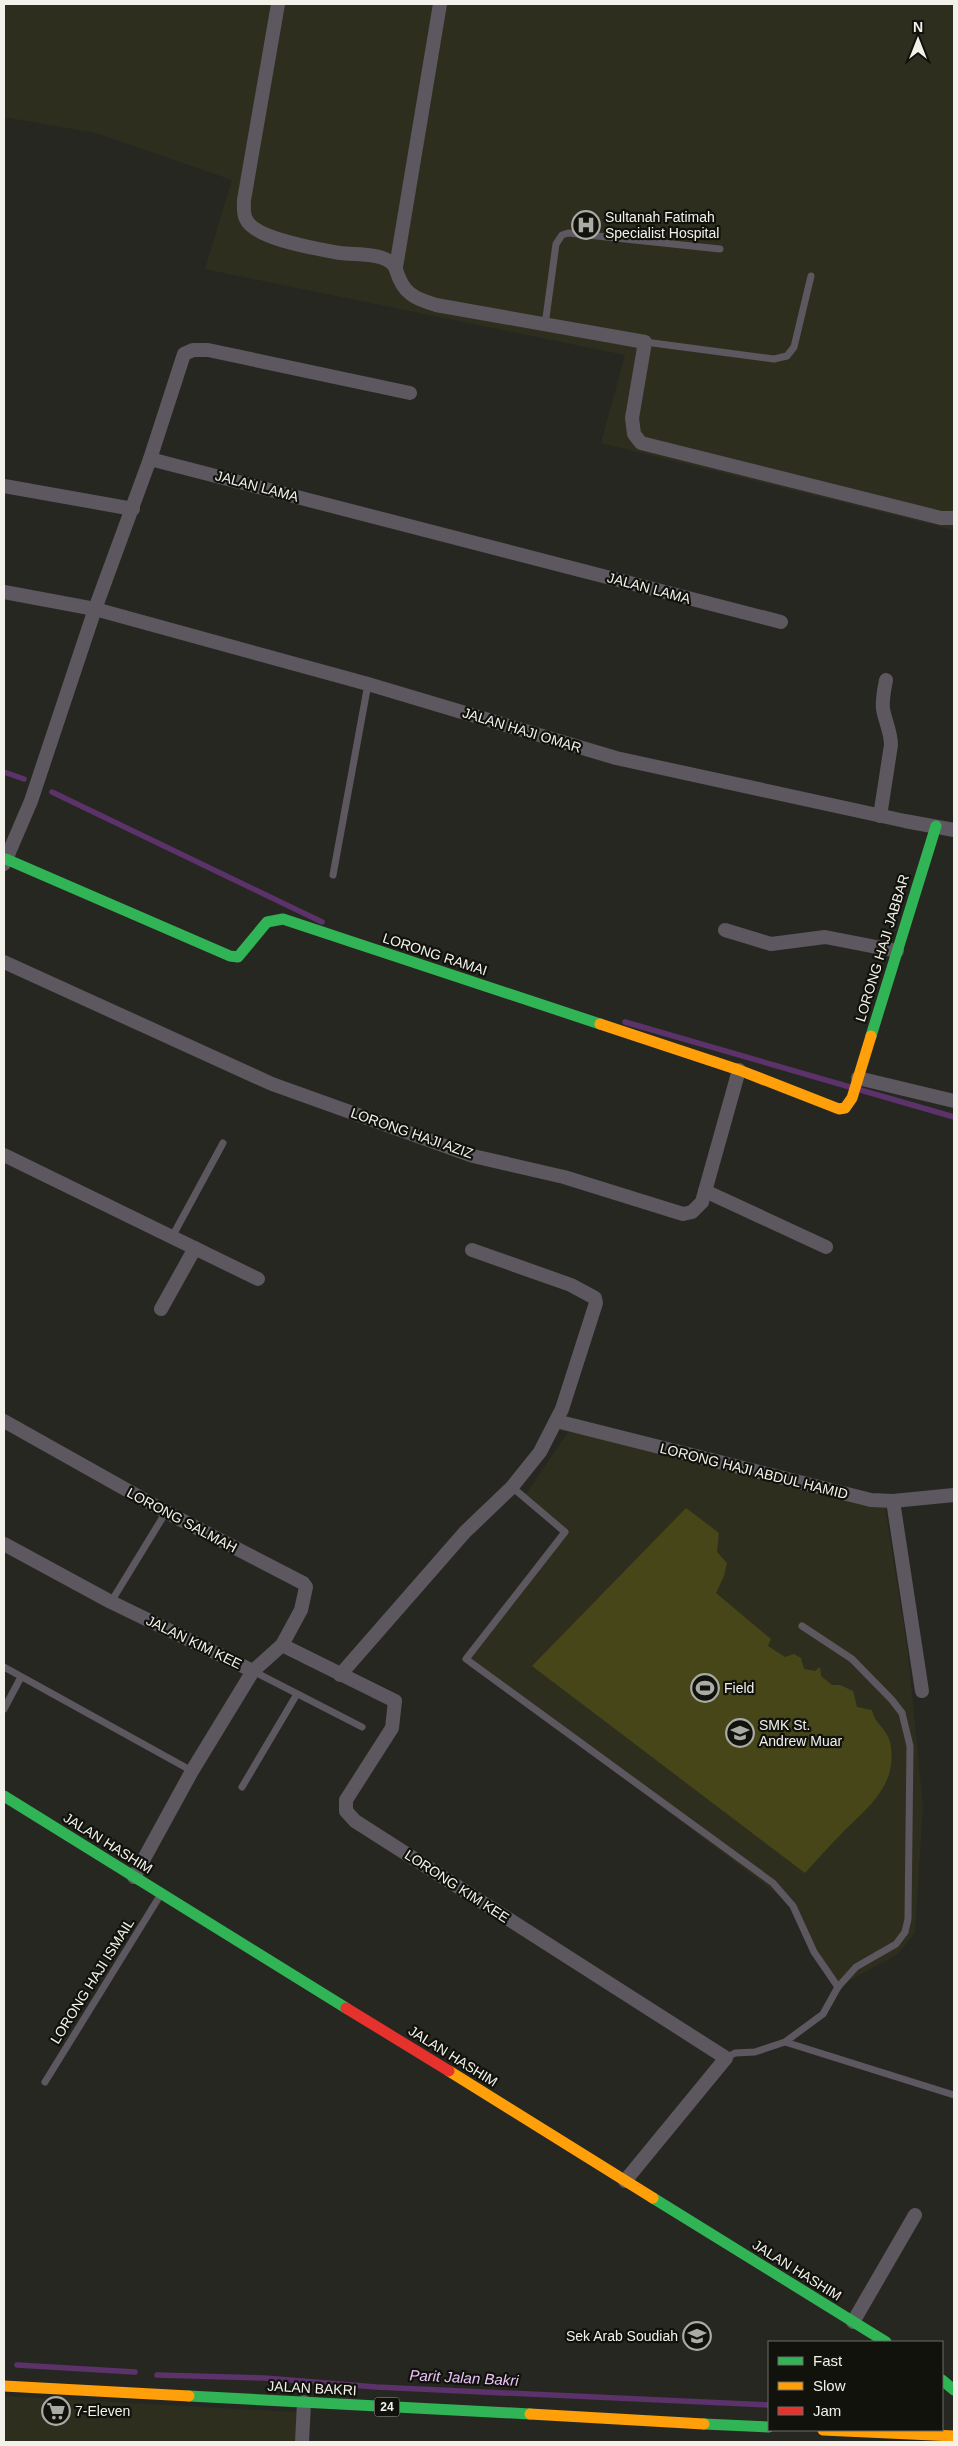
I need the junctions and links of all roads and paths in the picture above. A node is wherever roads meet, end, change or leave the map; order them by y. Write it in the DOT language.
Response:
graph roads {
  1 [pos="278,4"];
  2 [pos="440,4"];
  3 [pos="720,249"];
  4 [pos="396,267"];
  5 [pos="811,276"];
  6 [pos="545,324"];
  7 [pos="645,342"];
  8 [pos="410,393"];
  9 [pos="150,459"];
  10 [pos="4,486"];
  11 [pos="133,509"];
  12 [pos="954,518"];
  13 [pos="4,592"];
  14 [pos="96,609"];
  15 [pos="781,622"];
  16 [pos="886,680"];
  17 [pos="368,684"];
  18 [pos="880,816"];
  19 [pos="936,826"];
  20 [pos="954,830"];
  21 [pos="5,862"];
  22 [pos="333,875"];
  23 [pos="726,930"];
  24 [pos="897,951"];
  25 [pos="4,962"];
  26 [pos="739,1070"];
  27 [pos="855,1088"];
  28 [pos="954,1101"];
  29 [pos="223,1143"];
  30 [pos="4,1155"];
  31 [pos="706,1191"];
  32 [pos="172,1237"];
  33 [pos="826,1247"];
  34 [pos="195,1248"];
  35 [pos="472,1250"];
  36 [pos="258,1279"];
  37 [pos="161,1309"];
  38 [pos="4,1421"];
  39 [pos="556,1421"];
  40 [pos="512,1487"];
  41 [pos="954,1495"];
  42 [pos="894,1501"];
  43 [pos="166,1512"];
  44 [pos="4,1544"];
  45 [pos="111,1602"];
  46 [pos="802,1626"];
  47 [pos="282,1645"];
  48 [pos="4,1667"];
  49 [pos="253,1671"];
  50 [pos="340,1674"];
  51 [pos="21,1678"];
  52 [pos="922,1691"];
  53 [pos="297,1694"];
  54 [pos="4,1709"];
  55 [pos="362,1727"];
  56 [pos="192,1771"];
  57 [pos="242,1787"];
  58 [pos="4,1796"];
  59 [pos="134,1876"];
  60 [pos="161,1894"];
  61 [pos="838,1988"];
  62 [pos="784,2042"];
  63 [pos="726,2058"];
  64 [pos="45,2082"];
  65 [pos="954,2095"];
  66 [pos="626,2181"];
  67 [pos="915,2215"];
  68 [pos="853,2322"];
  69 [pos="884,2341"];
  70 [pos="943,2381"];
  71 [pos="4,2386"];
  72 [pos="954,2390"];
  73 [pos="304,2402"];
  74 [pos="768,2427"];
  75 [pos="842,2431"];
  76 [pos="887,2431"];
  77 [pos="879,2433"];
  78 [pos="954,2436"];
  79 [pos="302,2442"];
  1 -- 4 [label="street"];
  2 -- 4 [label="street"];
  3 -- 6 [label="lane"];
  4 -- 6 [label="street"];
  5 -- 7 [label="lane"];
  6 -- 7 [label="street"];
  7 -- 12 [label="street"];
  8 -- 9 [label="street"];
  9 -- 11 [label="street"];
  9 -- 15 [label="street, JALAN LAMA"];
  10 -- 11 [label="street"];
  11 -- 14 [label="street"];
  13 -- 14 [label="street, JALAN HAJI OMAR"];
  14 -- 17 [label="street, JALAN HAJI OMAR"];
  14 -- 21 [label="street"];
  16 -- 18 [label="street"];
  17 -- 18 [label="street, JALAN HAJI OMAR"];
  17 -- 22 [label="lane"];
  18 -- 19 [label="street, JALAN HAJI OMAR"];
  19 -- 20 [label="street, JALAN HAJI OMAR"];
  19 -- 24 [label="street, LORONG HAJI JABBAR"];
  21 -- 26 [label="street, LORONG RAMAI"];
  23 -- 24 [label="street"];
  24 -- 27 [label="street, LORONG HAJI JABBAR"];
  25 -- 31 [label="street, LORONG HAJI AZIZ"];
  26 -- 27 [label="street, LORONG RAMAI"];
  26 -- 31 [label="street, LORONG HAJI AZIZ"];
  27 -- 28 [label="street"];
  29 -- 32 [label="lane"];
  30 -- 32 [label="street"];
  31 -- 33 [label="street"];
  32 -- 34 [label="street"];
  34 -- 36 [label="street"];
  34 -- 37 [label="street"];
  35 -- 39 [label="street"];
  38 -- 43 [label="street, LORONG SALMAH"];
  39 -- 40 [label="street"];
  39 -- 42 [label="street, LORONG HAJI ABDUL HAMID"];
  40 -- 50 [label="street"];
  40 -- 61 [label="lane"];
  41 -- 42 [label="street, LORONG HAJI ABDUL HAMID"];
  42 -- 52 [label="street"];
  43 -- 45 [label="lane"];
  43 -- 47 [label="street, LORONG SALMAH"];
  44 -- 45 [label="street, JALAN KIM KEE"];
  45 -- 49 [label="street, JALAN KIM KEE"];
  46 -- 61 [label="lane"];
  47 -- 49 [label="street"];
  47 -- 50 [label="street"];
  48 -- 51 [label="lane"];
  49 -- 53 [label="lane"];
  49 -- 56 [label="street, JALAN KIM KEE"];
  50 -- 63 [label="street, LORONG KIM KEE"];
  51 -- 54 [label="lane"];
  51 -- 56 [label="lane"];
  53 -- 55 [label="lane"];
  53 -- 57 [label="lane"];
  56 -- 59 [label="street, JALAN KIM KEE"];
  58 -- 59 [label="street, JALAN HASHIM"];
  59 -- 60 [label="street, JALAN HASHIM"];
  60 -- 64 [label="lane, LORONG HAJI ISMAIL"];
  60 -- 66 [label="street, JALAN HASHIM"];
  61 -- 62 [label="lane"];
  62 -- 63 [label="lane"];
  62 -- 65 [label="lane"];
  63 -- 66 [label="street"];
  66 -- 68 [label="street, JALAN HASHIM"];
  67 -- 68 [label="street"];
  68 -- 69 [label="street, JALAN HASHIM"];
  70 -- 72 [label="street"];
  71 -- 73 [label="street, JALAN BAKRI / 24"];
  73 -- 74 [label="street, JALAN BAKRI / 24"];
  73 -- 79 [label="street"];
  75 -- 77 [label="street"];
  76 -- 77 [label="street"];
  77 -- 78 [label="street"];
}
